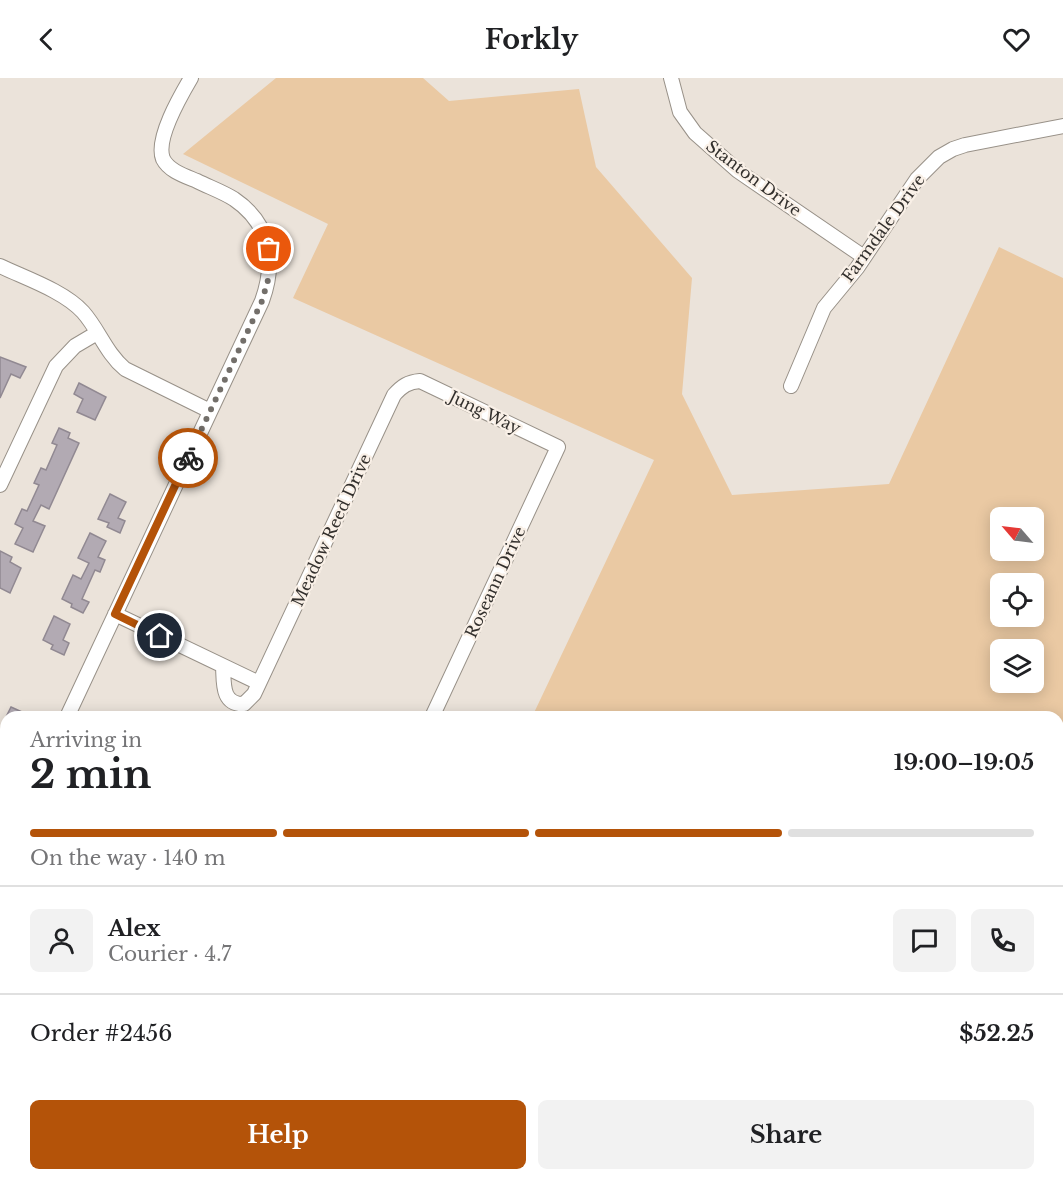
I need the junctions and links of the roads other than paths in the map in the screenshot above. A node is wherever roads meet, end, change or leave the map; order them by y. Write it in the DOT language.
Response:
graph roads {
  1 [pos="191,78"];
  2 [pos="671,78"];
  3 [pos="1063,126"];
  4 [pos="864,257"];
  5 [pos="0,266"];
  6 [pos="97,333"];
  7 [pos="410,382"];
  8 [pos="791,386"];
  9 [pos="210,411"];
  10 [pos="558,447"];
  11 [pos="0,485"];
  12 [pos="115,614"];
  13 [pos="223,666"];
  14 [pos="259,683"];
  15 [pos="70,711"];
  16 [pos="435,711"];
  1 -- 9 [label="street"];
  2 -- 4 [label="street, Stanton Drive"];
  3 -- 4 [label="street, Farmdale Drive"];
  4 -- 8 [label="street, Farmdale Drive"];
  5 -- 6 [label="street"];
  6 -- 9 [label="street"];
  6 -- 11 [label="street"];
  7 -- 10 [label="street, Jung Way"];
  7 -- 14 [label="street, Meadow Reed Drive"];
  9 -- 12 [label="street"];
  10 -- 16 [label="street, Roseann Drive"];
  12 -- 13 [label="street"];
  12 -- 15 [label="street"];
  13 -- 14 [label="street"];
  13 -- 14 [label="street, Meadow Reed Drive"];
}
